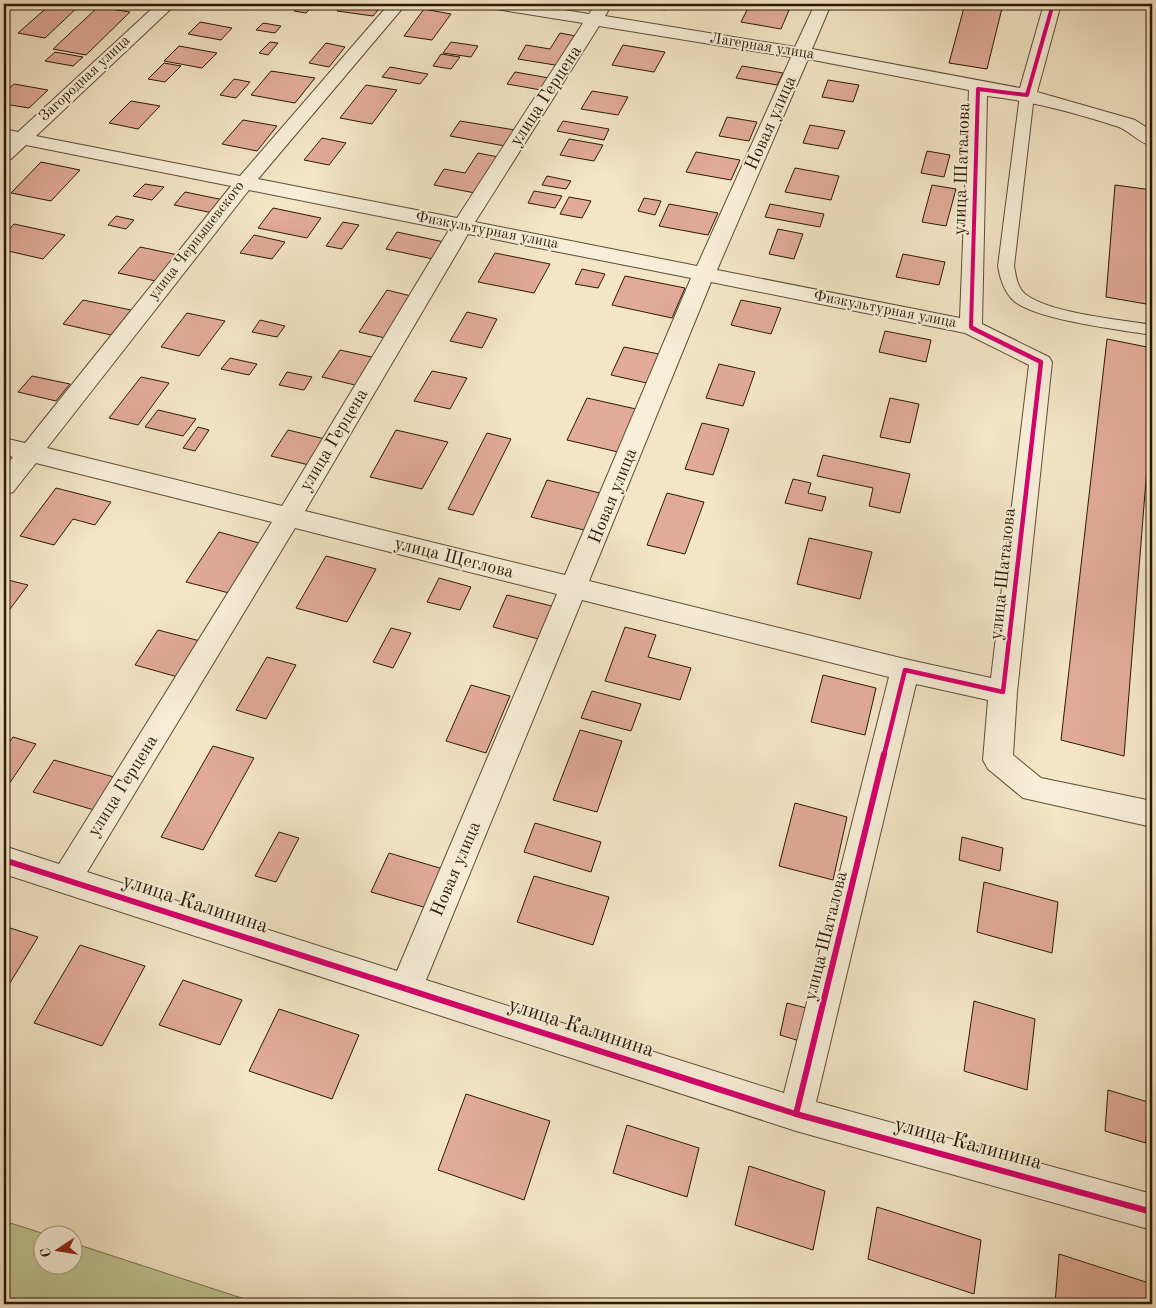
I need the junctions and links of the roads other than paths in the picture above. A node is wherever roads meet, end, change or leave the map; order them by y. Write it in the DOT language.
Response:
graph roads {
  1 [pos="168,4"];
  2 [pos="398,4"];
  3 [pos="496,4"];
  4 [pos="823,4"];
  5 [pos="1053,4"];
  6 [pos="600,12"];
  7 [pos="802,53"];
  8 [pos="1027,95"];
  9 [pos="12,137"];
  10 [pos="1152,140"];
  11 [pos="4,155"];
  12 [pos="244,182"];
  13 [pos="462,226"];
  14 [pos="704,274"];
  15 [pos="971,327"];
  16 [pos="1152,330"];
  17 [pos="4,446"];
  18 [pos="30,452"];
  19 [pos="4,486"];
  20 [pos="289,516"];
  21 [pos="575,588"];
  22 [pos="905,670"];
  23 [pos="1004,692"];
  24 [pos="1152,814"];
  25 [pos="4,860"];
  26 [pos="66,879"];
  27 [pos="406,989"];
  28 [pos="796,1114"];
  29 [pos="1152,1212"];
  1 -- 9 [label="street, Загородная улица"];
  2 -- 12 [label="street, улица Чернышевского"];
  3 -- 6 [label="street, Лагерная улица"];
  4 -- 7 [label="street, Новая улица"];
  5 -- 8 [label="street"];
  6 -- 7 [label="street, Лагерная улица"];
  6 -- 13 [label="street, улица Герцена"];
  7 -- 8 [label="street, Лагерная улица"];
  7 -- 14 [label="street, Новая улица"];
  8 -- 10 [label="street"];
  8 -- 15 [label="street, улица Шаталова"];
  8 -- 16 [label="lane"];
  9 -- 11 [label="street, Загородная улица"];
  9 -- 12 [label="street, Физкультурная улица"];
  12 -- 13 [label="street, Физкультурная улица"];
  12 -- 18 [label="street, улица Чернышевского"];
  13 -- 14 [label="street, Физкультурная улица"];
  13 -- 20 [label="street, улица Герцена"];
  14 -- 15 [label="street, Физкультурная улица"];
  14 -- 21 [label="street, Новая улица"];
  15 -- 23 [label="street, улица Шаталова"];
  17 -- 18 [label="street, улица Щеглова"];
  18 -- 19 [label="street, улица Чернышевского"];
  18 -- 20 [label="street, улица Щеглова"];
  20 -- 21 [label="street, улица Щеглова"];
  20 -- 26 [label="street, улица Герцена"];
  21 -- 22 [label="street, улица Щеглова"];
  21 -- 27 [label="street, Новая улица"];
  22 -- 23 [label="street"];
  22 -- 28 [label="street, улица Шаталова"];
  23 -- 24 [label="street, улица Шаталова"];
  25 -- 26 [label="street, улица Калинина"];
  26 -- 27 [label="street, улица Калинина"];
  27 -- 28 [label="street, улица Калинина"];
  28 -- 29 [label="street, улица Калинина"];
}
